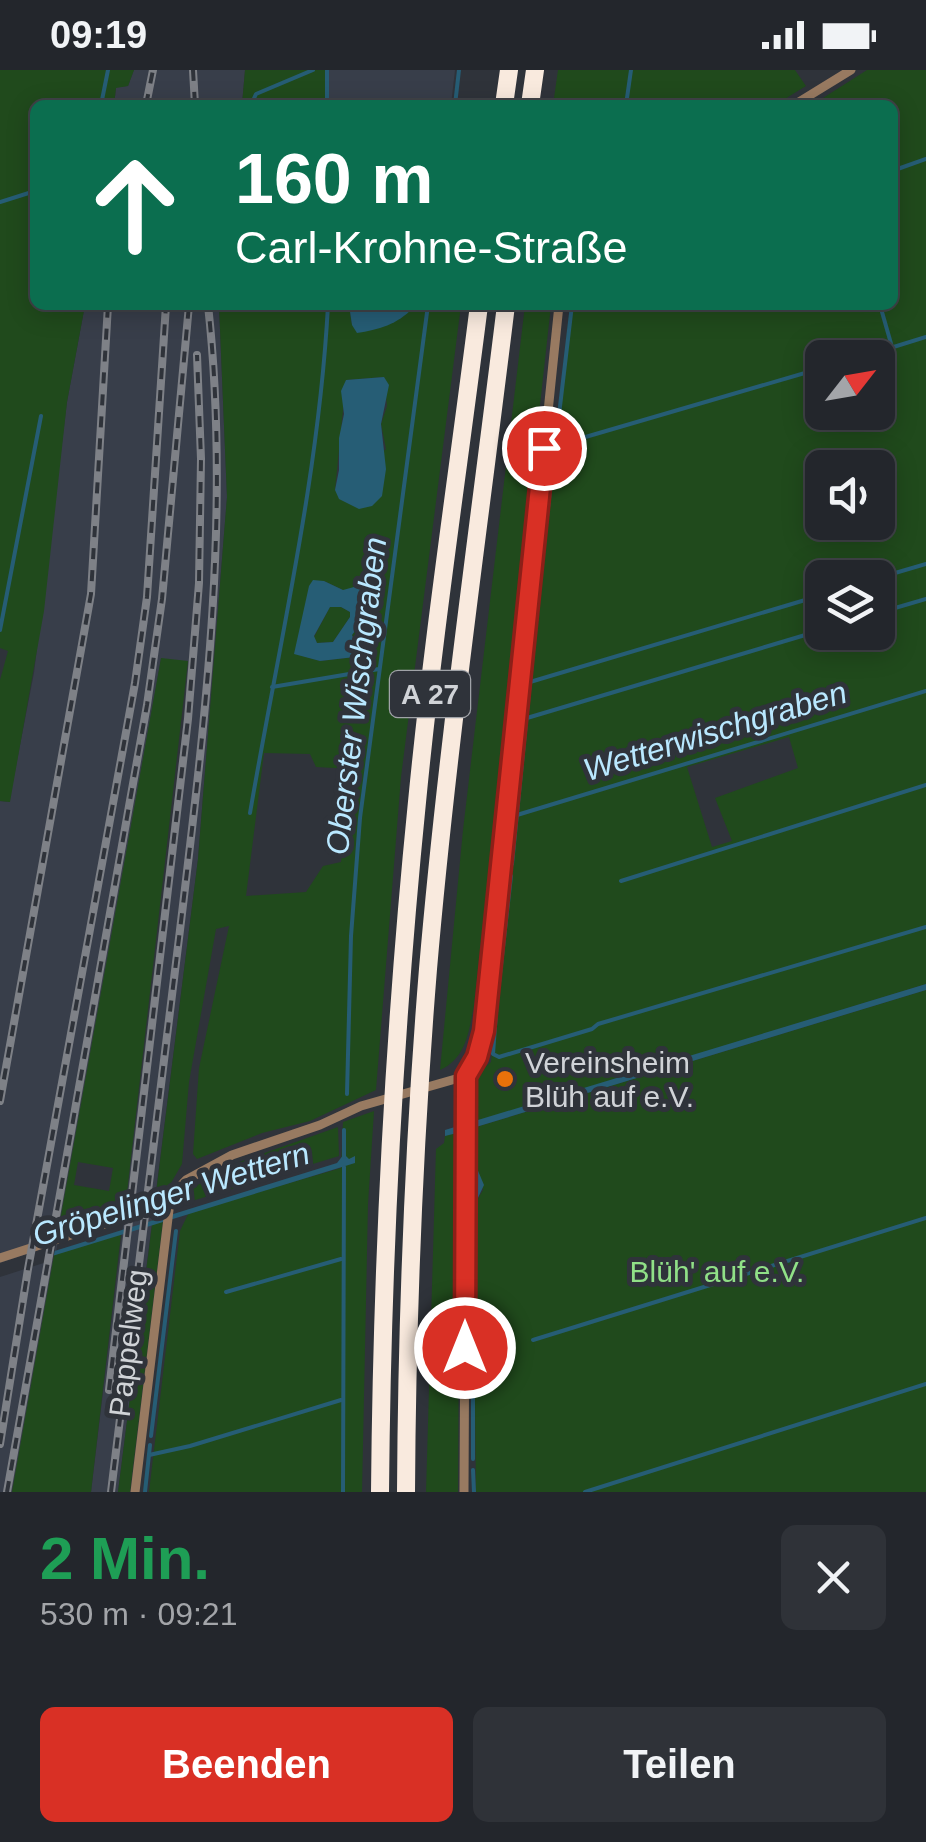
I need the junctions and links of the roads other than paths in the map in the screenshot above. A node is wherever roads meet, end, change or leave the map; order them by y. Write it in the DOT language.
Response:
graph roads {
  1 [pos="508,70"];
  2 [pos="535,70"];
  3 [pos="850,70"];
  4 [pos="505,100"];
  5 [pos="531,100"];
  6 [pos="802,100"];
  7 [pos="478,310"];
  8 [pos="505,310"];
  9 [pos="558,310"];
  10 [pos="466,1076"];
  11 [pos="168,1211"];
  12 [pos="0,1258"];
  13 [pos="135,1492"];
  14 [pos="380,1492"];
  15 [pos="406,1492"];
  16 [pos="464,1492"];
  1 -- 4 [label="highway"];
  2 -- 5 [label="highway"];
  3 -- 6 [label="street"];
  7 -- 14 [label="highway, A 27"];
  8 -- 15 [label="highway, A 27"];
  9 -- 10 [label="street"];
  10 -- 11 [label="street"];
  10 -- 16 [label="street"];
  11 -- 12 [label="street"];
  11 -- 13 [label="street, Pappelweg"];
}
